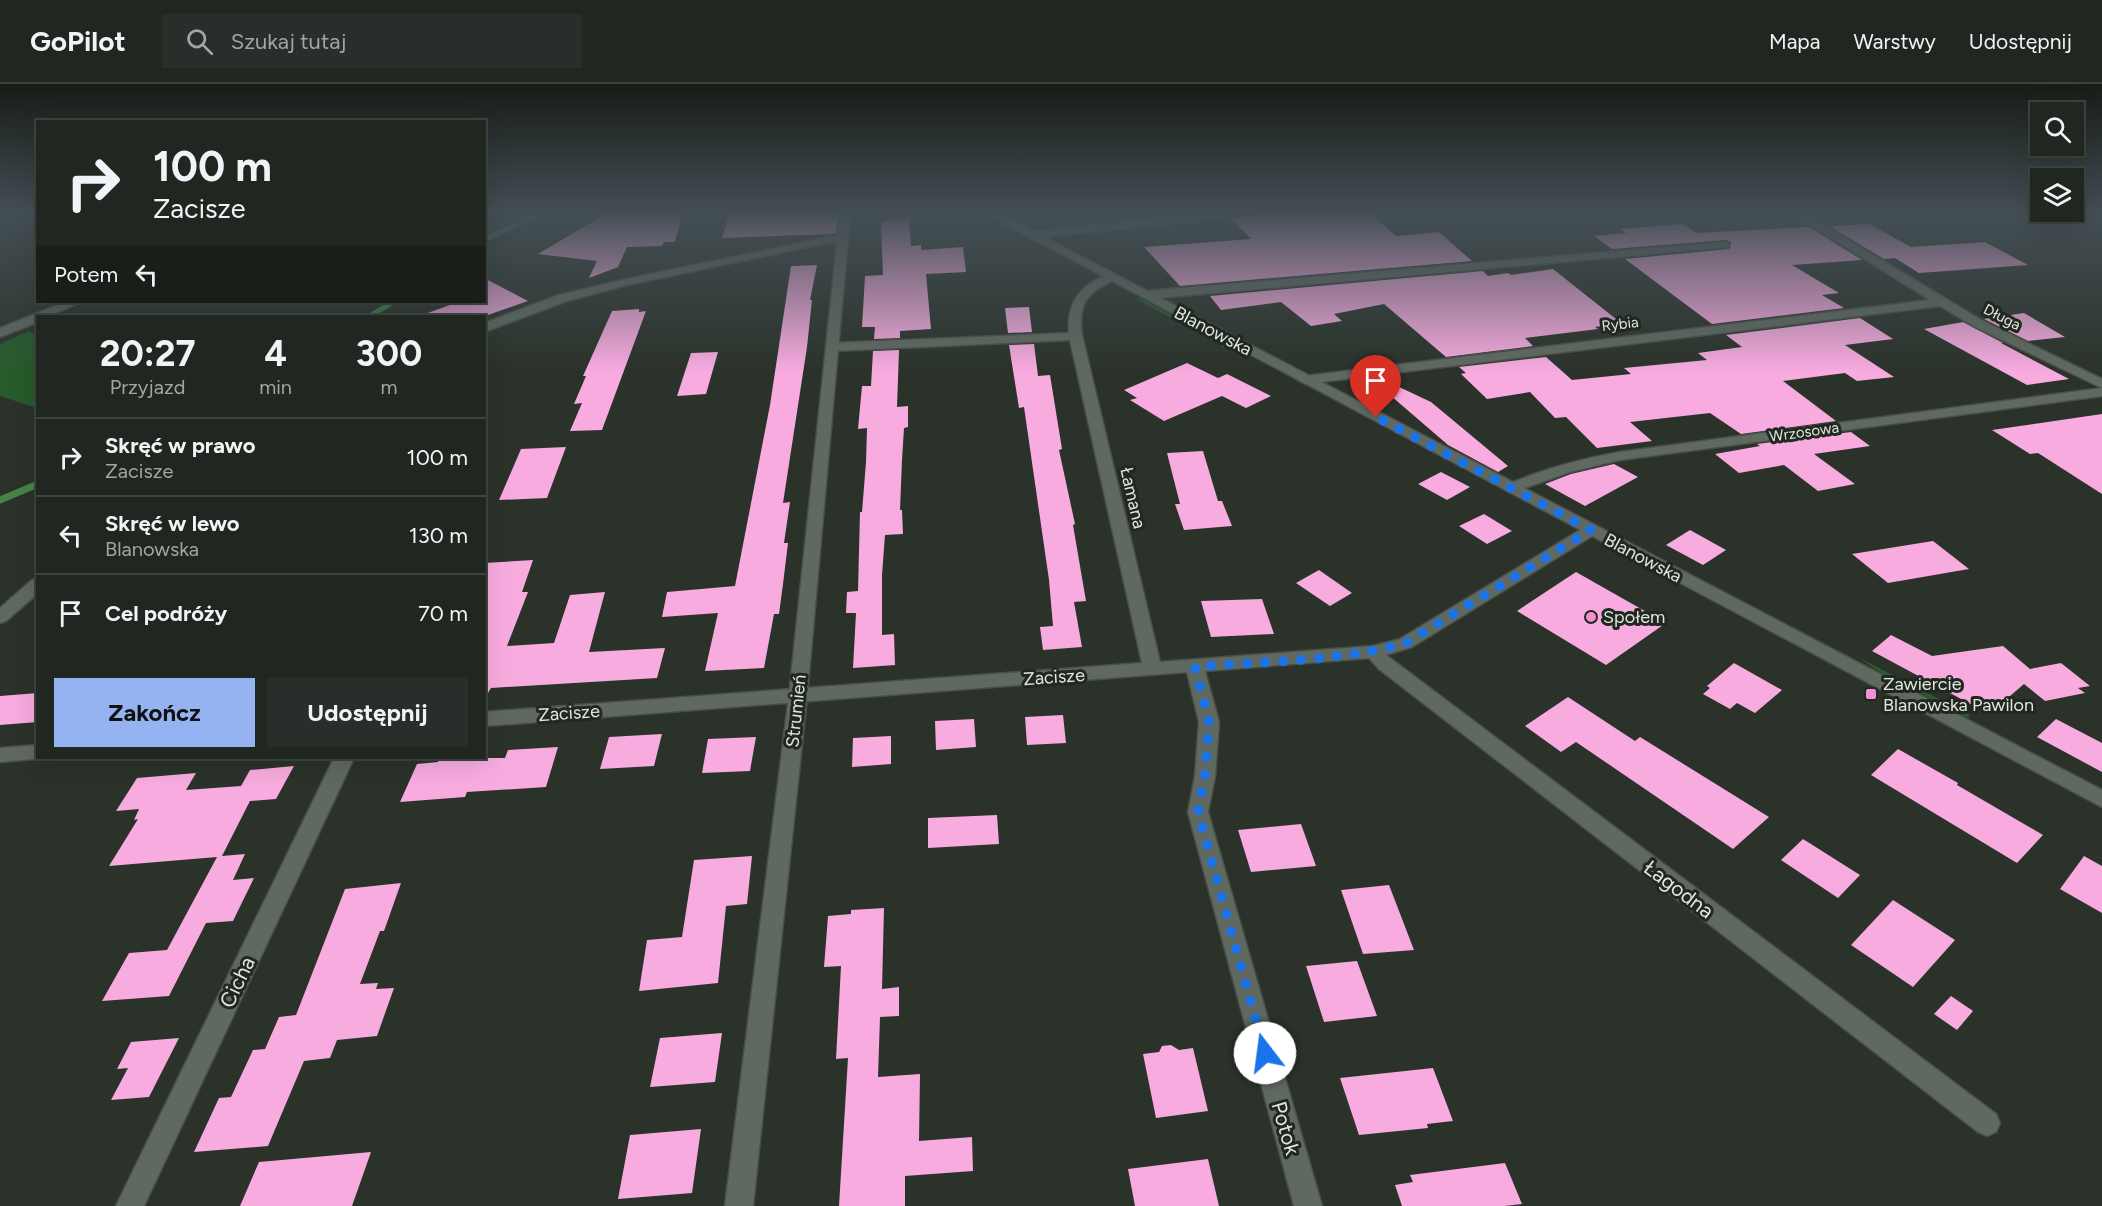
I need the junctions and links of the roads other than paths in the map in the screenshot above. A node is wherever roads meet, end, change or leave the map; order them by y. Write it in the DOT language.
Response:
graph roads {
  1 [pos="697,267"];
  2 [pos="840,267"];
  3 [pos="1092,267"];
  4 [pos="1471,267"];
  5 [pos="1884,267"];
  6 [pos="1112,278"];
  7 [pos="1146,296"];
  8 [pos="1940,302"];
  9 [pos="73,303"];
  10 [pos="43,315"];
  11 [pos="36,318"];
  12 [pos="486,327"];
  13 [pos="0,333"];
  14 [pos="1076,336"];
  15 [pos="832,347"];
  16 [pos="1305,380"];
  17 [pos="2102,384"];
  18 [pos="2102,392"];
  19 [pos="1511,488"];
  20 [pos="1591,530"];
  21 [pos="36,586"];
  22 [pos="0,617"];
  23 [pos="1373,652"];
  24 [pos="1195,667"];
  25 [pos="1154,670"];
  26 [pos="798,696"];
  27 [pos="486,719"];
  28 [pos="36,752"];
  29 [pos="0,755"];
  30 [pos="344,759"];
  31 [pos="2102,799"];
  32 [pos="1988,1123"];
  33 [pos="130,1206"];
  34 [pos="739,1206"];
  35 [pos="1308,1206"];
  1 -- 12 [label="street"];
  2 -- 15 [label="street, Strumień"];
  3 -- 6 [label="street, Blanowska"];
  4 -- 7 [label="street"];
  5 -- 8 [label="street, Długa"];
  6 -- 7 [label="street, Blanowska"];
  6 -- 14 [label="street, Łamana"];
  7 -- 16 [label="street, Blanowska"];
  8 -- 16 [label="street, Rybia"];
  8 -- 17 [label="street, Długa"];
  9 -- 10 [label="street"];
  11 -- 13 [label="street"];
  14 -- 15 [label="street"];
  14 -- 25 [label="street, Łamana"];
  15 -- 26 [label="street, Strumień"];
  16 -- 19 [label="street, Blanowska"];
  18 -- 19 [label="street, Wrzosowa"];
  19 -- 20 [label="street, Blanowska"];
  20 -- 23 [label="street, Zacisze"];
  20 -- 31 [label="street, Blanowska"];
  21 -- 22 [label="street"];
  23 -- 24 [label="street, Zacisze"];
  23 -- 32 [label="street, Łagodna"];
  24 -- 25 [label="street, Zacisze"];
  24 -- 35 [label="street, Potok"];
  25 -- 26 [label="street, Zacisze"];
  26 -- 27 [label="street, Zacisze"];
  26 -- 34 [label="street, Strumień"];
  28 -- 29 [label="street"];
  30 -- 33 [label="street, Cicha"];
}
